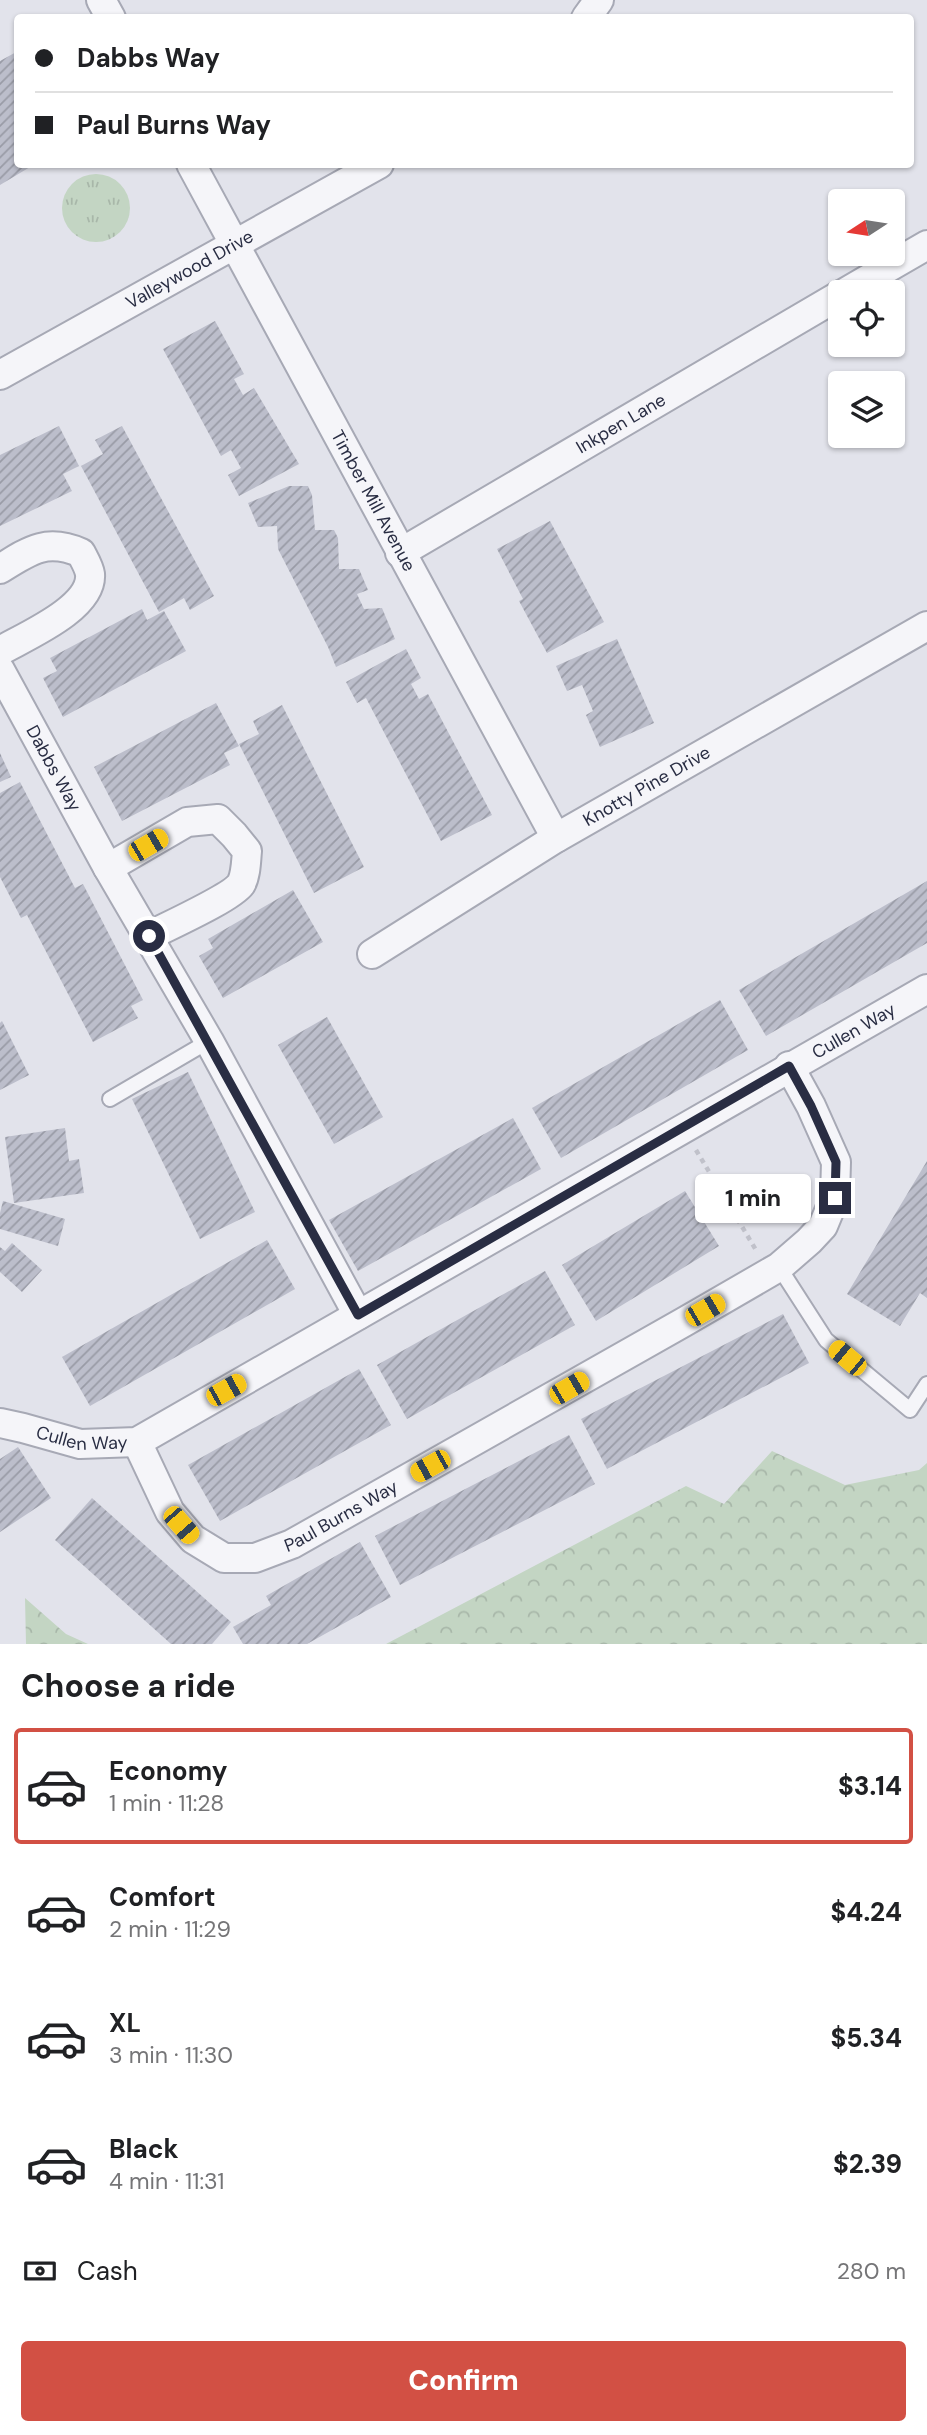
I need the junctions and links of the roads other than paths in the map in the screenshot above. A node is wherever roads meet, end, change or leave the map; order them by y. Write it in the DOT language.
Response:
graph roads {
  1 [pos="193,168"];
  2 [pos="372,168"];
  3 [pos="927,245"];
  4 [pos="235,246"];
  5 [pos="867,280"];
  6 [pos="828,303"];
  7 [pos="0,375"];
  8 [pos="400,553"];
  9 [pos="0,569"];
  10 [pos="927,626"];
  11 [pos="0,650"];
  12 [pos="0,670"];
  13 [pos="556,838"];
  14 [pos="108,868"];
  15 [pos="149,936"];
  16 [pos="372,954"];
  17 [pos="927,989"];
  18 [pos="209,1041"];
  19 [pos="789,1066"];
  20 [pos="110,1099"];
  21 [pos="774,1270"];
  22 [pos="358,1315"];
  23 [pos="927,1384"];
  24 [pos="0,1423"];
  25 [pos="137,1442"];
  1 -- 4 [label="street, Timber Mill Avenue"];
  2 -- 4 [label="street, Valleywood Drive"];
  3 -- 5 [label="street"];
  4 -- 7 [label="street, Valleywood Drive"];
  4 -- 8 [label="street, Timber Mill Avenue"];
  6 -- 8 [label="street, Inkpen Lane"];
  8 -- 13 [label="street, Timber Mill Avenue"];
  9 -- 11 [label="street"];
  10 -- 13 [label="street, Knotty Pine Drive"];
  12 -- 14 [label="street, Dabbs Way"];
  13 -- 16 [label="street, Knotty Pine Drive"];
  14 -- 15 [label="street, Dabbs Way"];
  14 -- 15 [label="street"];
  15 -- 18 [label="street, Dabbs Way"];
  17 -- 19 [label="street, Cullen Way"];
  18 -- 20 [label="lane"];
  18 -- 22 [label="street, Dabbs Way"];
  19 -- 21 [label="street, Paul Burns Way"];
  19 -- 22 [label="street, Cullen Way"];
  21 -- 23 [label="lane"];
  21 -- 25 [label="street, Paul Burns Way"];
  22 -- 25 [label="street, Cullen Way"];
  24 -- 25 [label="street, Cullen Way"];
}
